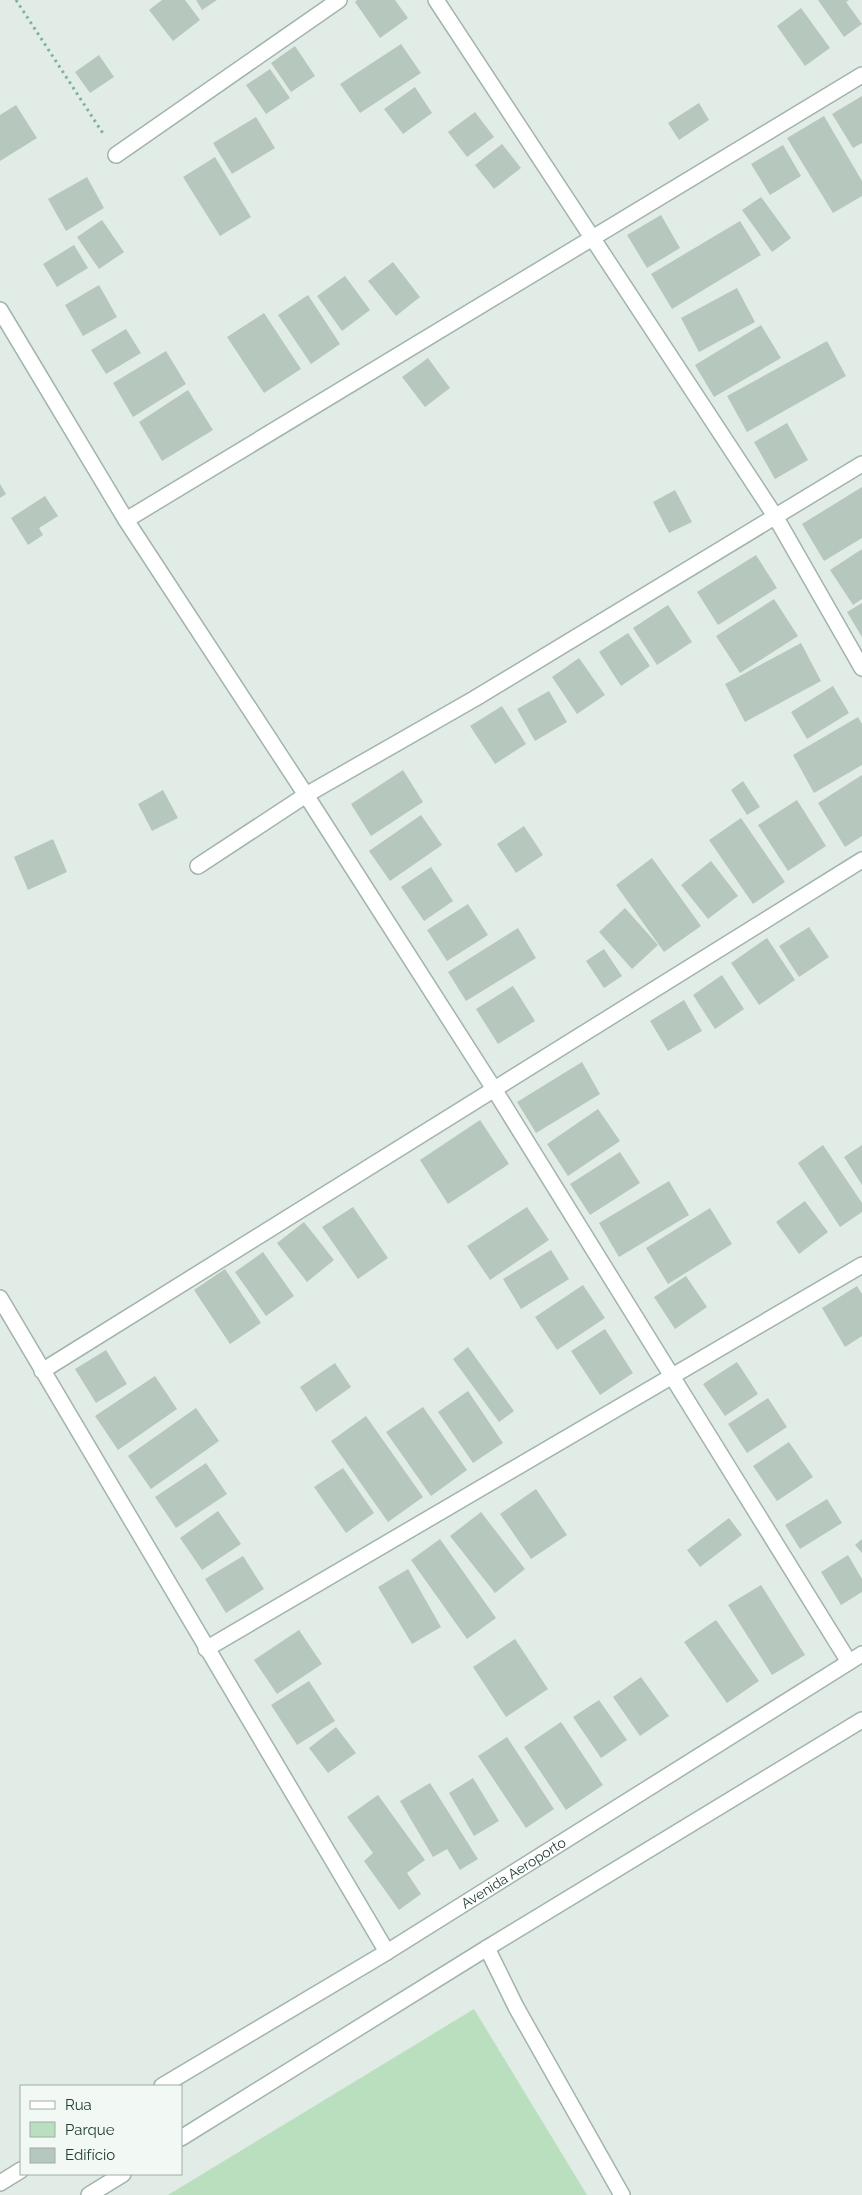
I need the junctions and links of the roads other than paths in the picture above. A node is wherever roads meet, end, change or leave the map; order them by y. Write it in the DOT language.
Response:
graph roads {
  1 [pos="339,0"];
  2 [pos="436,0"];
  3 [pos="862,75"];
  4 [pos="116,155"];
  5 [pos="594,238"];
  6 [pos="0,310"];
  7 [pos="862,464"];
  8 [pos="775,516"];
  9 [pos="126,520"];
  10 [pos="862,668"];
  11 [pos="306,795"];
  12 [pos="862,860"];
  13 [pos="198,866"];
  14 [pos="494,1089"];
  15 [pos="862,1265"];
  16 [pos="0,1298"];
  17 [pos="42,1371"];
  18 [pos="671,1378"];
  19 [pos="206,1649"];
  20 [pos="856,1658"];
  21 [pos="862,1720"];
  22 [pos="486,1948"];
  23 [pos="387,1952"];
  24 [pos="164,2085"];
  25 [pos="182,2137"];
  26 [pos="20,2171"];
  27 [pos="121,2175"];
  28 [pos="0,2183"];
  29 [pos="89,2195"];
  30 [pos="622,2195"];
  1 -- 4 [label="street"];
  2 -- 5 [label="street"];
  3 -- 5 [label="street"];
  5 -- 8 [label="street"];
  5 -- 9 [label="street"];
  6 -- 9 [label="street"];
  7 -- 8 [label="street"];
  8 -- 10 [label="street"];
  8 -- 11 [label="street"];
  9 -- 11 [label="street"];
  11 -- 13 [label="street"];
  11 -- 14 [label="street"];
  12 -- 14 [label="street"];
  14 -- 17 [label="street"];
  14 -- 18 [label="street"];
  15 -- 18 [label="street"];
  16 -- 17 [label="street"];
  17 -- 19 [label="street"];
  18 -- 19 [label="street"];
  18 -- 20 [label="street"];
  19 -- 23 [label="street"];
  20 -- 23 [label="street, Avenida Aeroporto"];
  21 -- 22 [label="street"];
  22 -- 25 [label="street"];
  22 -- 30 [label="street"];
  23 -- 24 [label="street, Avenida Aeroporto"];
  26 -- 28 [label="street"];
  27 -- 29 [label="street"];
}
